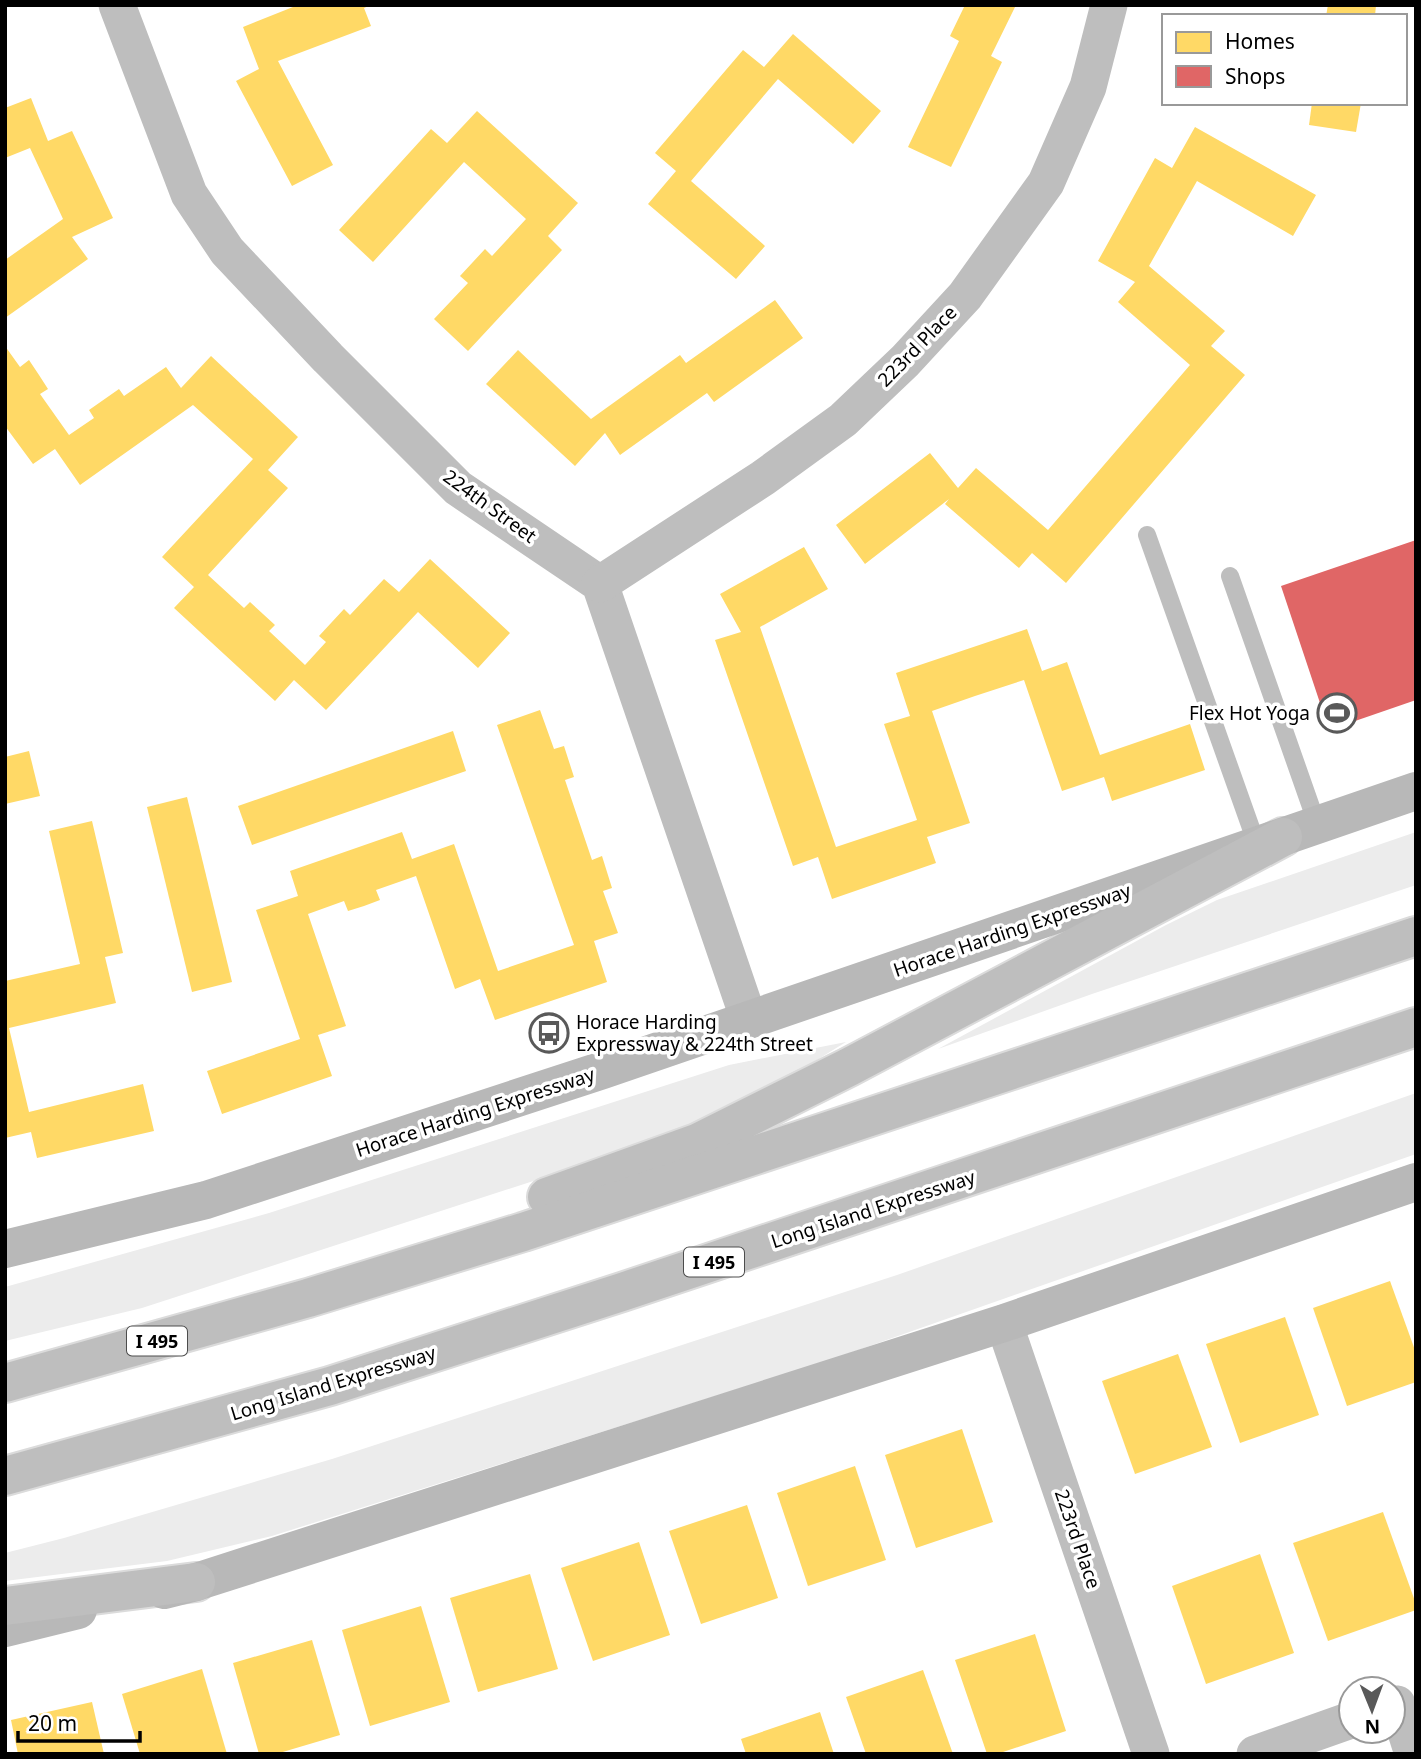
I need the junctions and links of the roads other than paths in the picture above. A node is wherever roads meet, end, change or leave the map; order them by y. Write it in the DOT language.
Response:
graph roads {
  1 [pos="117,5"];
  2 [pos="1109,5"];
  3 [pos="1147,535"];
  4 [pos="1230,576"];
  5 [pos="600,584"];
  6 [pos="1416,791"];
  7 [pos="1286,835"];
  8 [pos="1416,936"];
  9 [pos="749,1020"];
  10 [pos="1416,1027"];
  11 [pos="1416,1182"];
  12 [pos="5,1249"];
  13 [pos="308,1298"];
  14 [pos="1004,1323"];
  15 [pos="5,1383"];
  16 [pos="5,1476"];
  17 [pos="196,1582"];
  18 [pos="5,1606"];
  19 [pos="5,1628"];
  20 [pos="1337,1725"];
  21 [pos="1407,1726"];
  22 [pos="1151,1754"];
  23 [pos="1255,1754"];
  24 [pos="1413,1754"];
  1 -- 5 [label="street, 224th Street"];
  2 -- 5 [label="street, 223rd Place"];
  3 -- 7 [label="lane"];
  4 -- 7 [label="lane"];
  5 -- 9 [label="street"];
  6 -- 7 [label="main road, Horace Harding Expressway"];
  7 -- 9 [label="main road, Horace Harding Expressway"];
  7 -- 13 [label="highway"];
  8 -- 13 [label="highway, I 495"];
  9 -- 12 [label="main road, Horace Harding Expressway"];
  10 -- 16 [label="highway, Long Island Expressway / I 495"];
  11 -- 14 [label="main road"];
  13 -- 15 [label="highway, I 495"];
  14 -- 17 [label="main road"];
  14 -- 22 [label="street, 223rd Place"];
  17 -- 18 [label="highway"];
  17 -- 19 [label="main road"];
  20 -- 23 [label="street"];
  21 -- 24 [label="street"];
}
